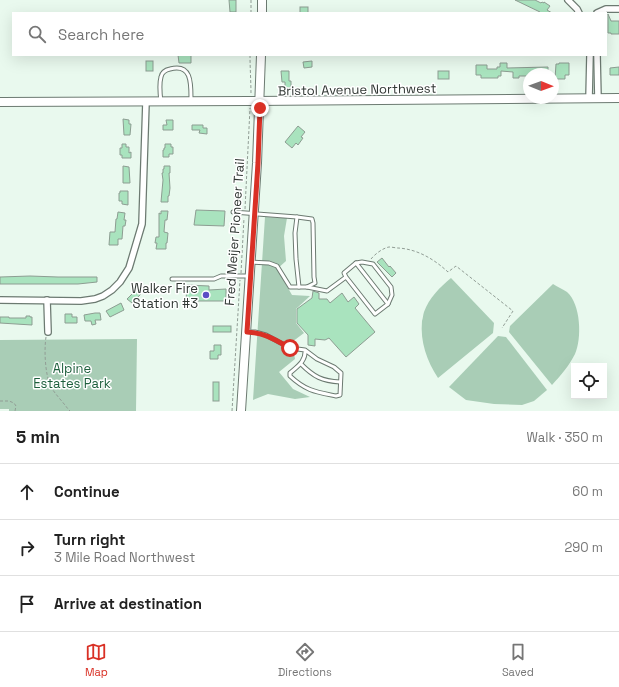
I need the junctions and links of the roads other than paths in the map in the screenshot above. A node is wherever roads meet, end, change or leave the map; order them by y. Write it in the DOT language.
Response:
graph roads {
  1 [pos="262,0"];
  2 [pos="568,0"];
  3 [pos="619,9"];
  4 [pos="262,12"];
  5 [pos="578,12"];
  6 [pos="599,12"];
  7 [pos="261,56"];
  8 [pos="590,56"];
  9 [pos="597,56"];
  10 [pos="619,98"];
  11 [pos="589,99"];
  12 [pos="598,99"];
  13 [pos="260,101"];
  14 [pos="0,102"];
  15 [pos="146,102"];
  16 [pos="160,102"];
  17 [pos="191,102"];
  18 [pos="233,212"];
  19 [pos="254,214"];
  20 [pos="297,217"];
  21 [pos="251,262"];
  22 [pos="356,263"];
  23 [pos="250,276"];
  24 [pos="346,276"];
  25 [pos="172,279"];
  26 [pos="299,287"];
  27 [pos="307,287"];
  28 [pos="0,300"];
  29 [pos="47,300"];
  30 [pos="388,304"];
  31 [pos="48,332"];
  32 [pos="247,332"];
  33 [pos="305,350"];
  34 [pos="301,364"];
  35 [pos="340,382"];
  36 [pos="241,411"];
  1 -- 4 [label="street"];
  2 -- 5 [label="street"];
  3 -- 6 [label="street"];
  7 -- 13 [label="street"];
  8 -- 11 [label="street"];
  9 -- 12 [label="street"];
  10 -- 12 [label="street, Bristol Avenue Northwest"];
  11 -- 12 [label="street, Bristol Avenue Northwest"];
  11 -- 13 [label="street, Bristol Avenue Northwest"];
  13 -- 17 [label="street, Bristol Avenue Northwest"];
  13 -- 19 [label="street"];
  14 -- 15 [label="street, Bristol Avenue Northwest"];
  15 -- 16 [label="street, Bristol Avenue Northwest"];
  15 -- 29 [label="street"];
  16 -- 17 [label="street, Bristol Avenue Northwest"];
  16 -- 17 [label="lane"];
  18 -- 19 [label="lane"];
  19 -- 20 [label="lane"];
  19 -- 21 [label="street"];
  20 -- 26 [label="lane"];
  20 -- 27 [label="lane"];
  21 -- 23 [label="street"];
  21 -- 26 [label="lane"];
  22 -- 24 [label="lane"];
  22 -- 30 [label="lane"];
  22 -- 30 [label="lane"];
  23 -- 25 [label="lane"];
  23 -- 32 [label="street"];
  24 -- 27 [label="lane"];
  24 -- 30 [label="lane"];
  26 -- 27 [label="lane"];
  28 -- 29 [label="street"];
  29 -- 31 [label="street"];
  32 -- 33 [label="lane"];
  32 -- 36 [label="street"];
  33 -- 34 [label="lane"];
  33 -- 35 [label="lane"];
  34 -- 35 [label="lane"];
  34 -- 35 [label="lane"];
}
